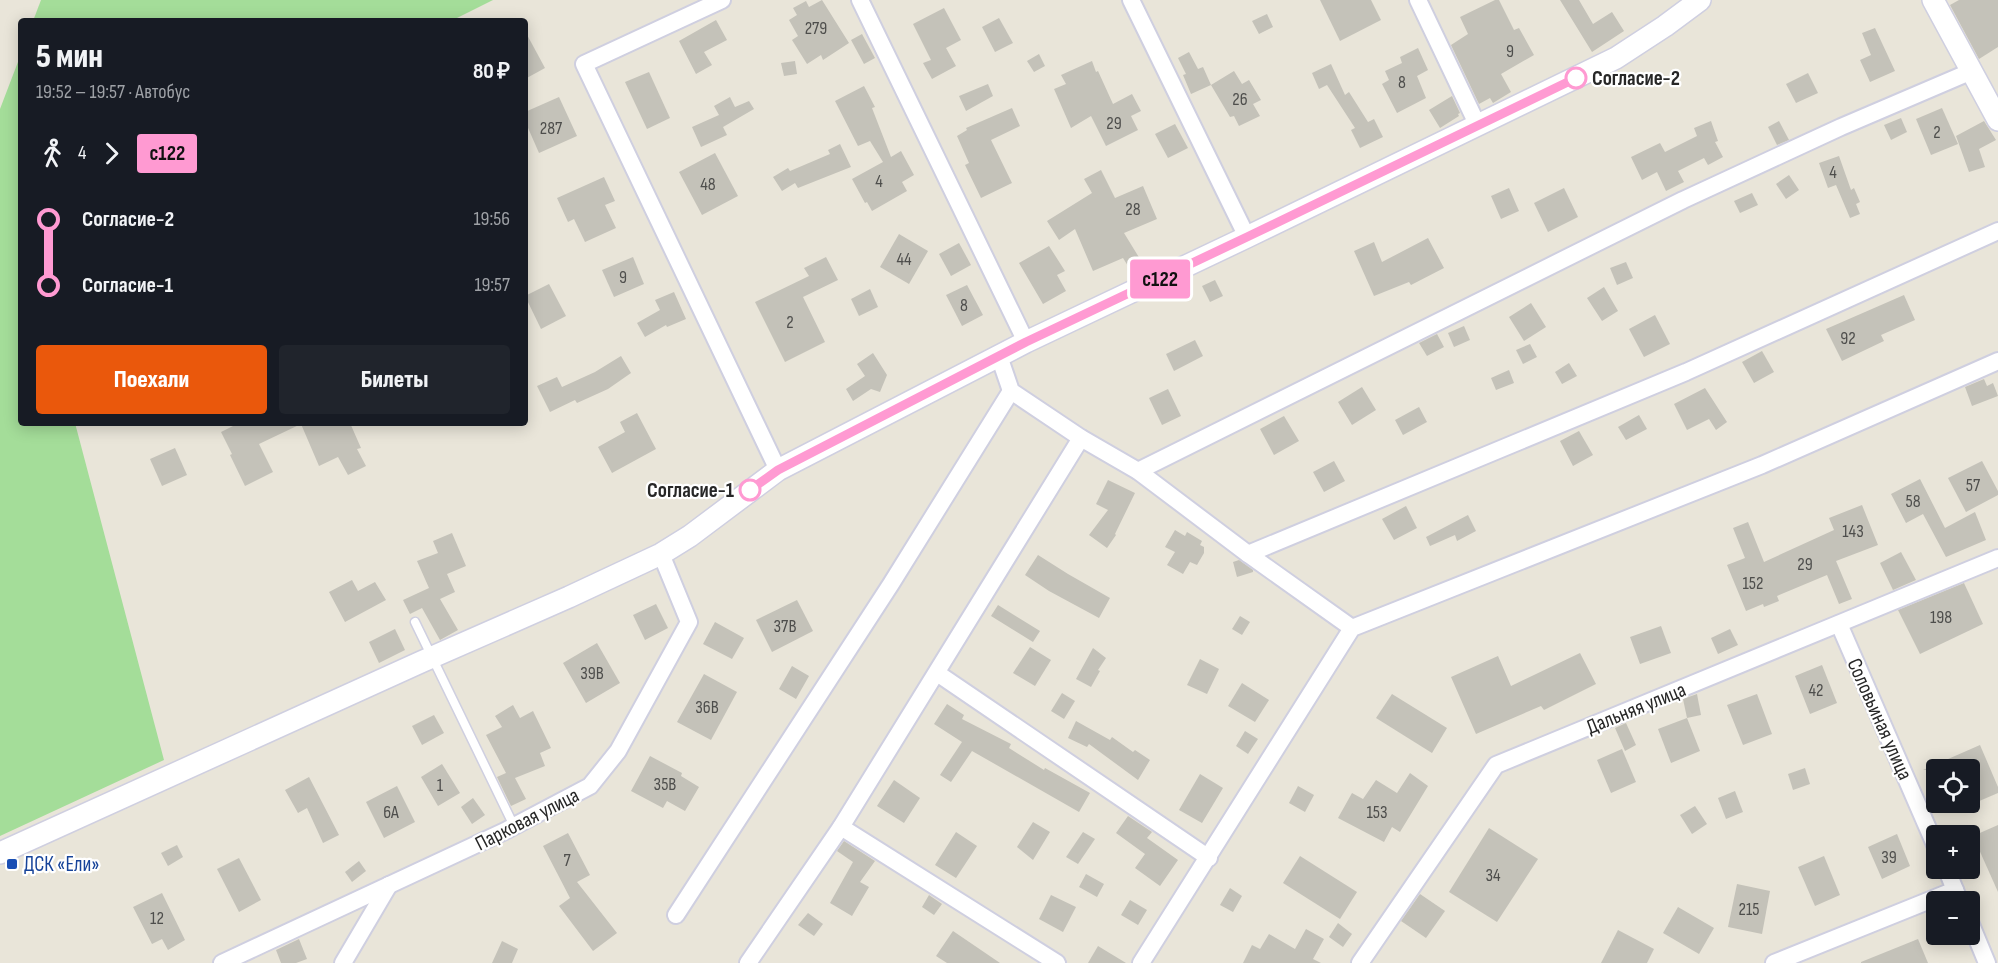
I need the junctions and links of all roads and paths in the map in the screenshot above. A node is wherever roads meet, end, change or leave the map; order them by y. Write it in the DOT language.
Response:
graph roads {
  1 [pos="722,0"];
  2 [pos="860,0"];
  3 [pos="1131,0"];
  4 [pos="1418,0"];
  5 [pos="1700,0"];
  6 [pos="1933,0"];
  7 [pos="1972,71"];
  8 [pos="1998,120"];
  9 [pos="1478,126"];
  10 [pos="1998,231"];
  11 [pos="1247,237"];
  12 [pos="1026,342"];
  13 [pos="999,356"];
  14 [pos="1998,361"];
  15 [pos="1011,391"];
  16 [pos="1081,438"];
  17 [pos="778,470"];
  18 [pos="1138,471"];
  19 [pos="661,554"];
  20 [pos="1248,554"];
  21 [pos="1998,558"];
  22 [pos="415,622"];
  23 [pos="1839,624"];
  24 [pos="1352,628"];
  25 [pos="432,657"];
  26 [pos="937,673"];
  27 [pos="1926,825"];
  28 [pos="514,826"];
  29 [pos="842,827"];
  30 [pos="0,853"];
  31 [pos="1209,858"];
  32 [pos="389,885"];
  33 [pos="1926,908"];
  34 [pos="676,915"];
  35 [pos="1980,945"];
  36 [pos="222,963"];
  37 [pos="343,963"];
  38 [pos="748,963"];
  39 [pos="1057,963"];
  40 [pos="1141,963"];
  41 [pos="1360,963"];
  42 [pos="1774,963"];
  43 [pos="1987,963"];
  1 -- 17 [label="street"];
  2 -- 12 [label="street"];
  3 -- 11 [label="street"];
  4 -- 9 [label="street"];
  5 -- 9 [label="street"];
  6 -- 7 [label="street"];
  7 -- 8 [label="street"];
  7 -- 18 [label="street"];
  9 -- 11 [label="street"];
  10 -- 20 [label="street"];
  11 -- 12 [label="street"];
  12 -- 13 [label="street"];
  13 -- 15 [label="street"];
  13 -- 17 [label="street"];
  14 -- 24 [label="street"];
  15 -- 16 [label="street"];
  15 -- 34 [label="street"];
  16 -- 18 [label="street"];
  16 -- 26 [label="street"];
  17 -- 19 [label="street"];
  18 -- 20 [label="street"];
  19 -- 25 [label="street"];
  19 -- 28 [label="street, Парковая улица"];
  20 -- 24 [label="street"];
  21 -- 23 [label="street, Дальняя улица"];
  22 -- 25 [label="lane"];
  23 -- 27 [label="street, Соловьиная улица"];
  23 -- 41 [label="street, Дальняя улица"];
  24 -- 31 [label="street"];
  25 -- 28 [label="lane"];
  25 -- 30 [label="street"];
  26 -- 29 [label="street"];
  26 -- 31 [label="street"];
  28 -- 32 [label="street, Парковая улица"];
  29 -- 38 [label="street"];
  29 -- 39 [label="street"];
  31 -- 40 [label="street"];
  32 -- 36 [label="street, Парковая улица"];
  32 -- 37 [label="street"];
  33 -- 42 [label="street"];
  35 -- 43 [label="street"];
}
